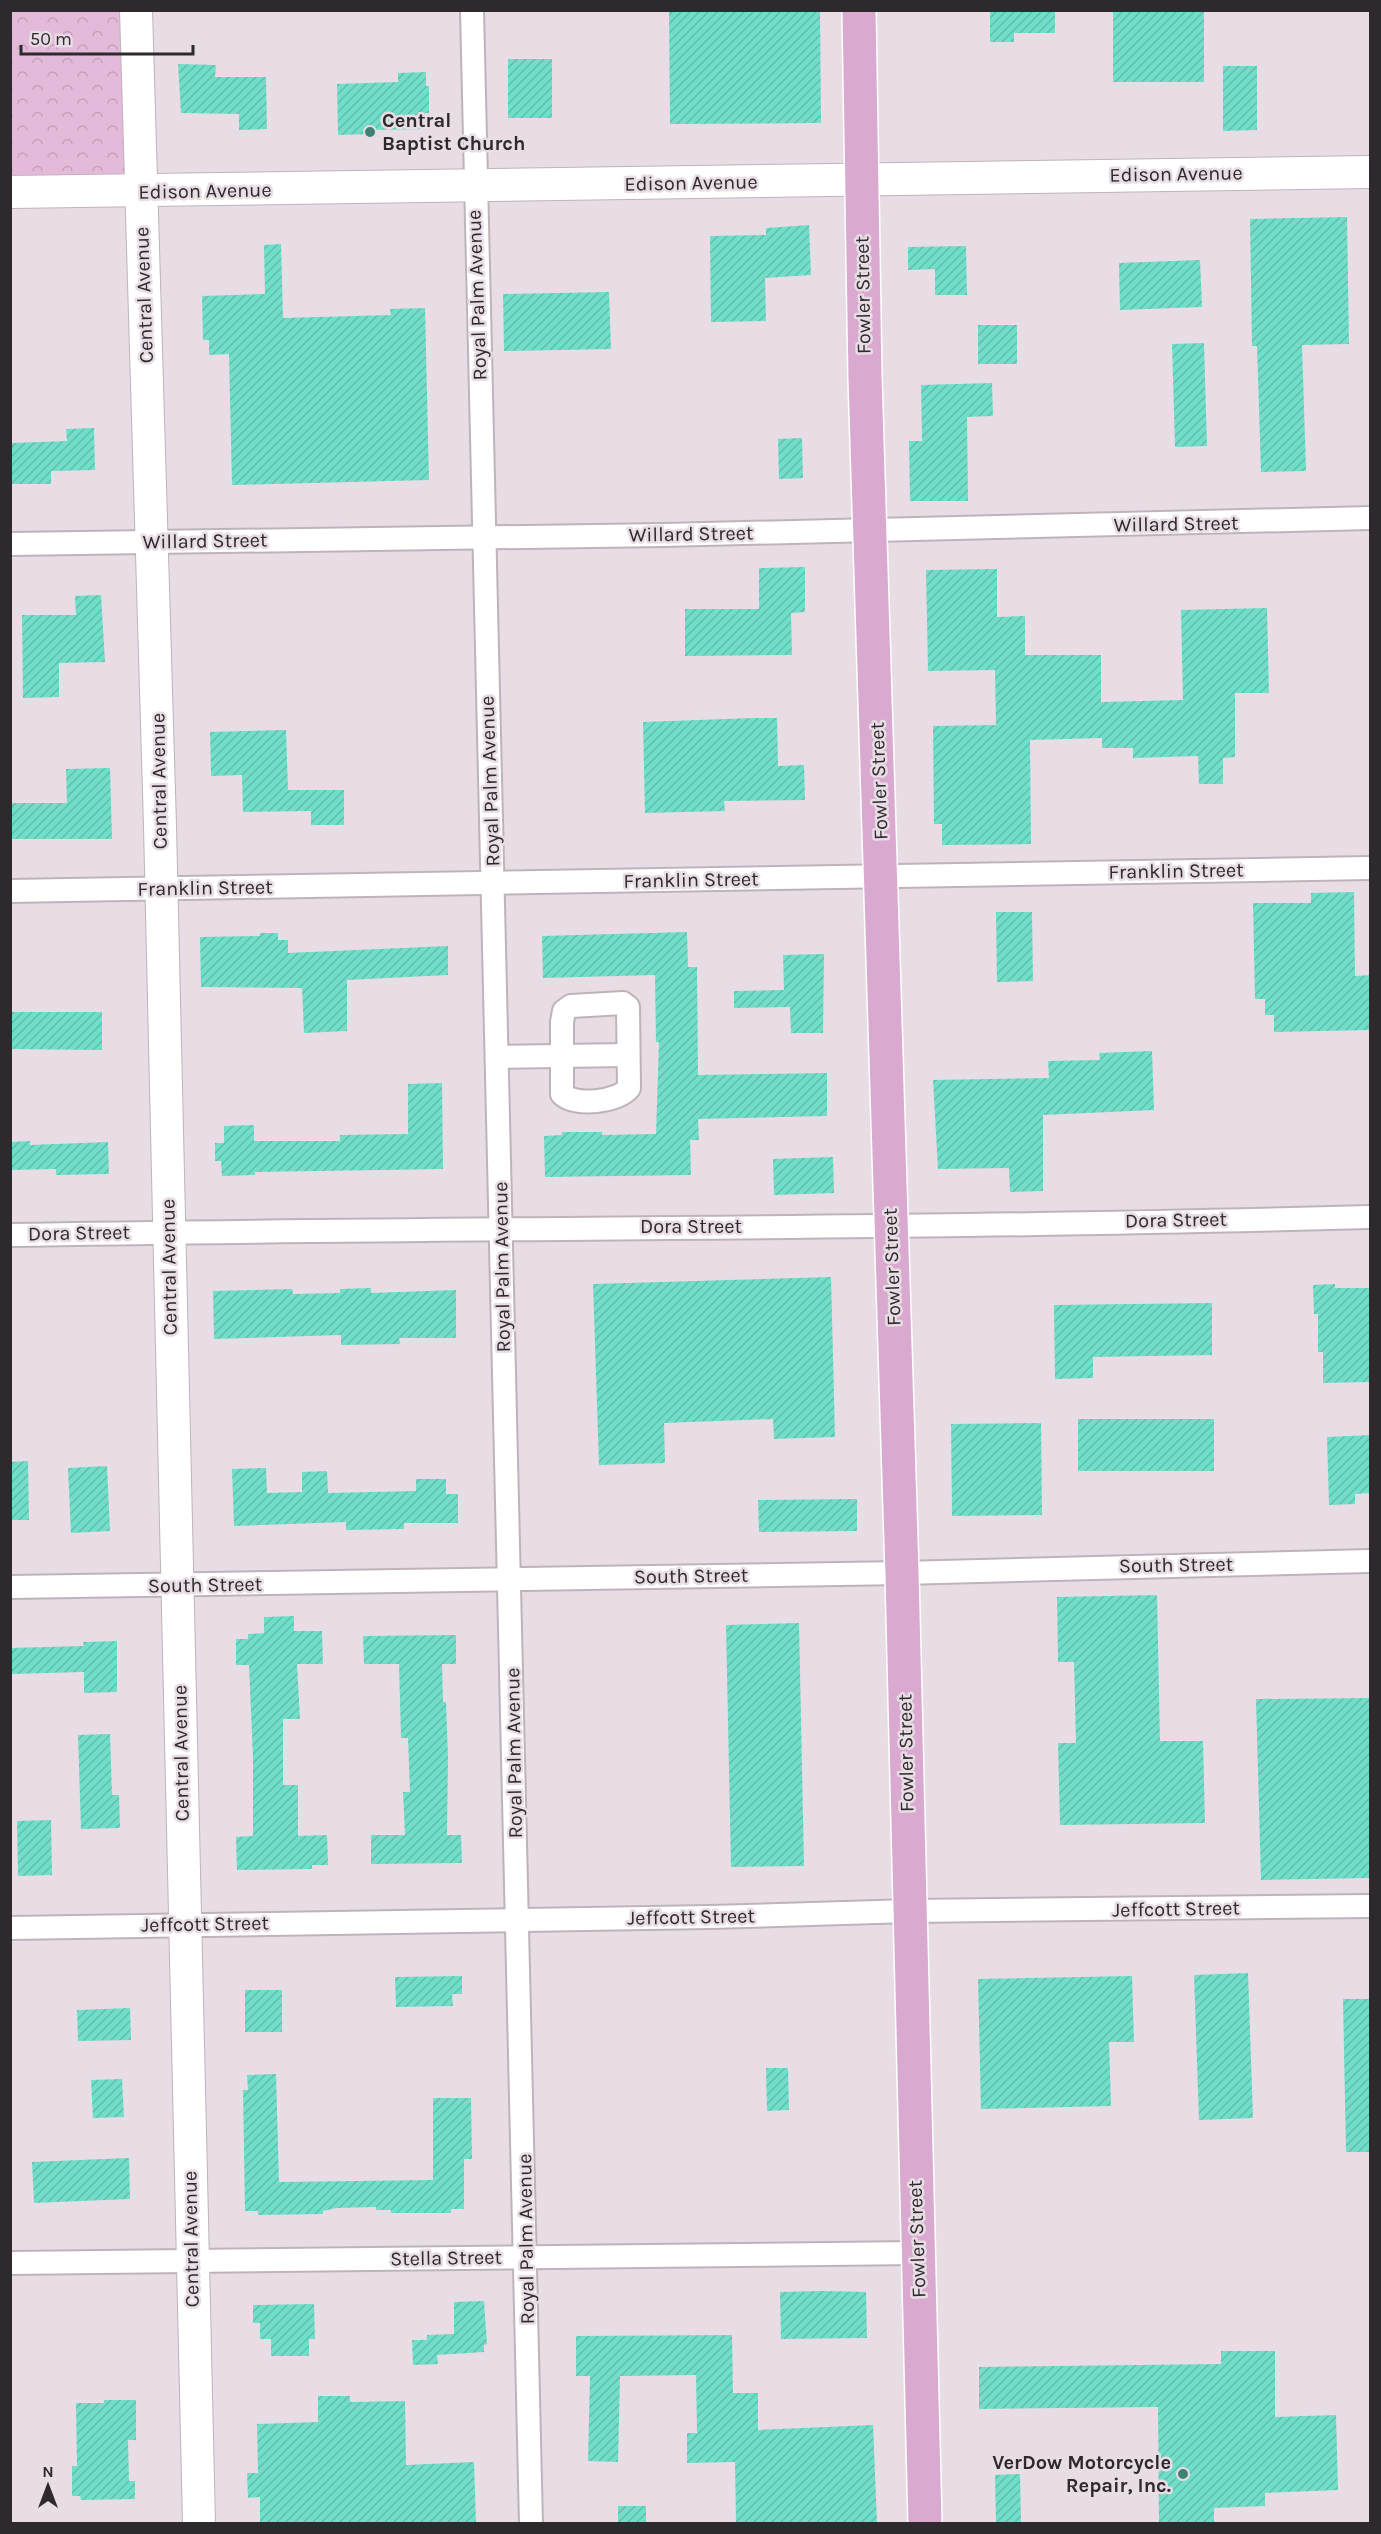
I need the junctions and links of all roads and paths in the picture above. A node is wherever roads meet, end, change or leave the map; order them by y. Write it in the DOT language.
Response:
graph roads {
  1 [pos="136,10"];
  2 [pos="472,10"];
  3 [pos="859,10"];
  4 [pos="1371,172"];
  5 [pos="860,178"];
  6 [pos="474,186"];
  7 [pos="10,192"];
  8 [pos="141,192"];
  9 [pos="1371,518"];
  10 [pos="869,529"];
  11 [pos="483,537"];
  12 [pos="152,541"];
  13 [pos="10,544"];
  14 [pos="1371,868"];
  15 [pos="882,876"];
  16 [pos="493,882"];
  17 [pos="161,889"];
  18 [pos="10,891"];
  19 [pos="628,1055"];
  20 [pos="562,1056"];
  21 [pos="498,1057"];
  22 [pos="1371,1217"];
  23 [pos="890,1228"];
  24 [pos="501,1229"];
  25 [pos="168,1232"];
  26 [pos="10,1234"];
  27 [pos="1371,1561"];
  28 [pos="902,1573"];
  29 [pos="509,1578"];
  30 [pos="178,1586"];
  31 [pos="10,1587"];
  32 [pos="1371,1906"];
  33 [pos="910,1911"];
  34 [pos="518,1921"];
  35 [pos="184,1924"];
  36 [pos="10,1928"];
  37 [pos="918,2253"];
  38 [pos="526,2257"];
  39 [pos="192,2261"];
  40 [pos="10,2263"];
  41 [pos="199,2523"];
  42 [pos="531,2523"];
  43 [pos="925,2523"];
  1 -- 8 [label="street, Central Avenue"];
  2 -- 6 [label="street, Royal Palm Avenue"];
  3 -- 5 [label="main road, Fowler Street"];
  4 -- 5 [label="street, Edison Avenue"];
  5 -- 6 [label="street, Edison Avenue"];
  5 -- 10 [label="main road, Fowler Street"];
  6 -- 8 [label="street, Edison Avenue"];
  6 -- 11 [label="street, Royal Palm Avenue"];
  7 -- 8 [label="street, Edison Avenue"];
  8 -- 12 [label="street, Central Avenue"];
  9 -- 10 [label="street, Willard Street"];
  10 -- 11 [label="street, Willard Street"];
  10 -- 15 [label="main road, Fowler Street"];
  11 -- 12 [label="street, Willard Street"];
  11 -- 16 [label="street, Royal Palm Avenue"];
  12 -- 13 [label="street, Willard Street"];
  12 -- 17 [label="street, Central Avenue"];
  14 -- 15 [label="street, Franklin Street"];
  15 -- 16 [label="street, Franklin Street"];
  15 -- 23 [label="main road, Fowler Street"];
  16 -- 17 [label="street, Franklin Street"];
  16 -- 21 [label="street, Royal Palm Avenue"];
  17 -- 18 [label="street, Franklin Street"];
  17 -- 25 [label="street, Central Avenue"];
  19 -- 20 [label="street"];
  19 -- 20 [label="street"];
  19 -- 20 [label="street"];
  20 -- 21 [label="street"];
  21 -- 24 [label="street, Royal Palm Avenue"];
  22 -- 23 [label="street, Dora Street"];
  23 -- 24 [label="street, Dora Street"];
  23 -- 28 [label="main road, Fowler Street"];
  24 -- 25 [label="street, Dora Street"];
  24 -- 29 [label="street, Royal Palm Avenue"];
  25 -- 26 [label="street, Dora Street"];
  25 -- 30 [label="street, Central Avenue"];
  27 -- 28 [label="street, South Street"];
  28 -- 29 [label="street, South Street"];
  28 -- 33 [label="main road, Fowler Street"];
  29 -- 30 [label="street, South Street"];
  29 -- 34 [label="street, Royal Palm Avenue"];
  30 -- 31 [label="street, South Street"];
  30 -- 35 [label="street, Central Avenue"];
  32 -- 33 [label="street, Jeffcott Street"];
  33 -- 34 [label="street, Jeffcott Street"];
  33 -- 37 [label="main road, Fowler Street"];
  34 -- 35 [label="street, Jeffcott Street"];
  34 -- 38 [label="street, Royal Palm Avenue"];
  35 -- 36 [label="street, Jeffcott Street"];
  35 -- 39 [label="street, Central Avenue"];
  37 -- 38 [label="street, Stella Street"];
  37 -- 43 [label="main road, Fowler Street"];
  38 -- 39 [label="street, Stella Street"];
  38 -- 42 [label="street, Royal Palm Avenue"];
  39 -- 40 [label="street, Stella Street"];
  39 -- 41 [label="street, Central Avenue"];
}
